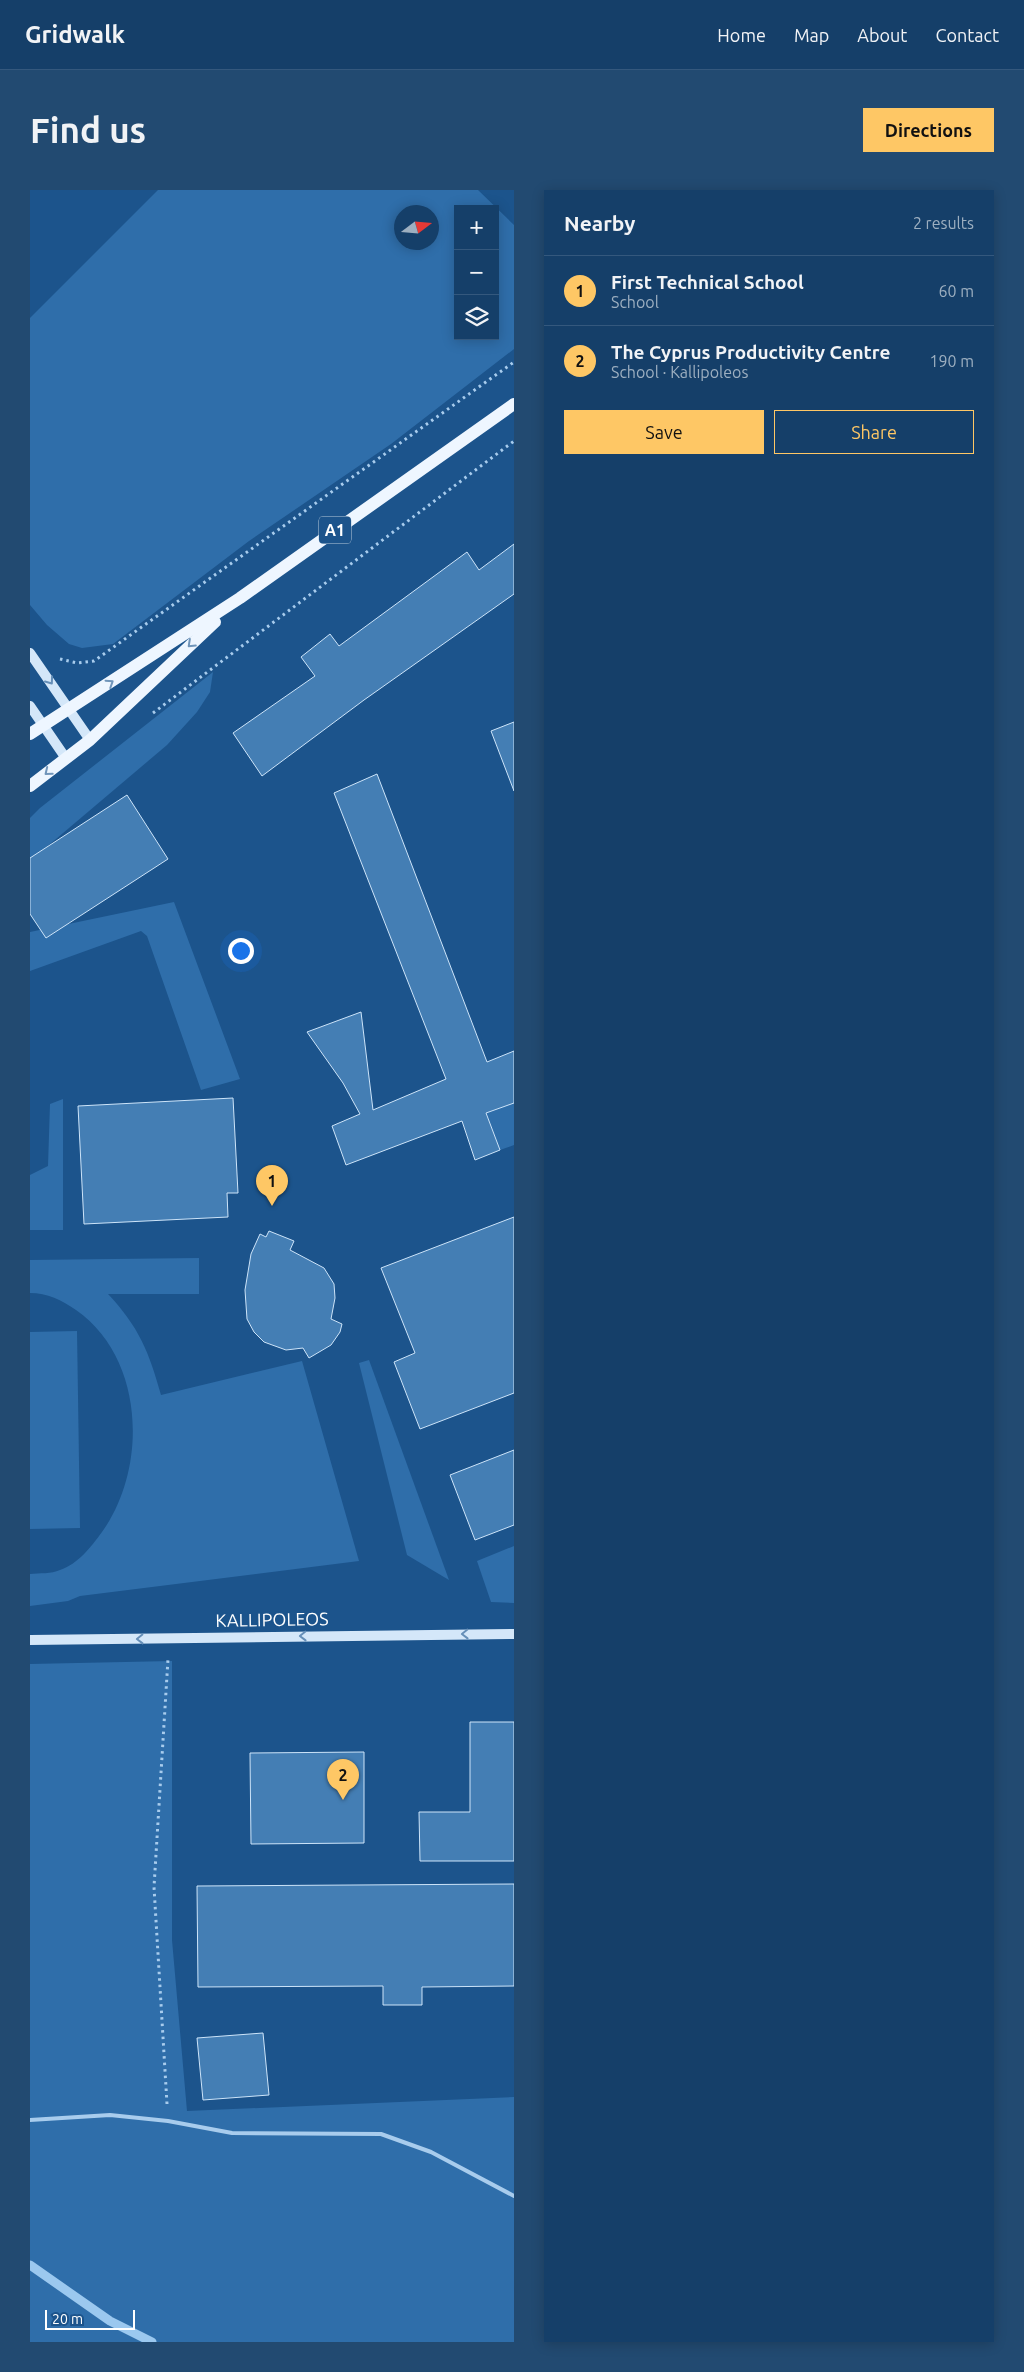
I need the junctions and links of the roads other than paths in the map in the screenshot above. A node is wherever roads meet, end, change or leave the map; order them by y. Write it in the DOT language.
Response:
graph roads {
  1 [pos="514,404"];
  2 [pos="240,598"];
  3 [pos="30,654"];
  4 [pos="30,706"];
  5 [pos="69,709"];
  6 [pos="42,725"];
  7 [pos="30,734"];
  8 [pos="90,740"];
  9 [pos="65,757"];
  10 [pos="30,786"];
  11 [pos="514,1634"];
  12 [pos="30,1640"];
  13 [pos="30,2120"];
  14 [pos="514,2196"];
  1 -- 2 [label="main road, A1"];
  5 -- 2 [label="main road, A1, one-way"];
  2 -- 8 [label="main road, A1, one-way"];
  3 -- 5 [label="main road, one-way"];
  4 -- 6 [label="main road"];
  5 -- 6 [label="main road, A1"];
  5 -- 8 [label="main road"];
  6 -- 7 [label="main road, A1"];
  6 -- 9 [label="main road"];
  8 -- 9 [label="main road, A1"];
  9 -- 10 [label="main road, A1, one-way"];
  11 -- 12 [label="main road, KALLIPOLEOS, one-way"];
  13 -- 14 [label="lane"];
}
